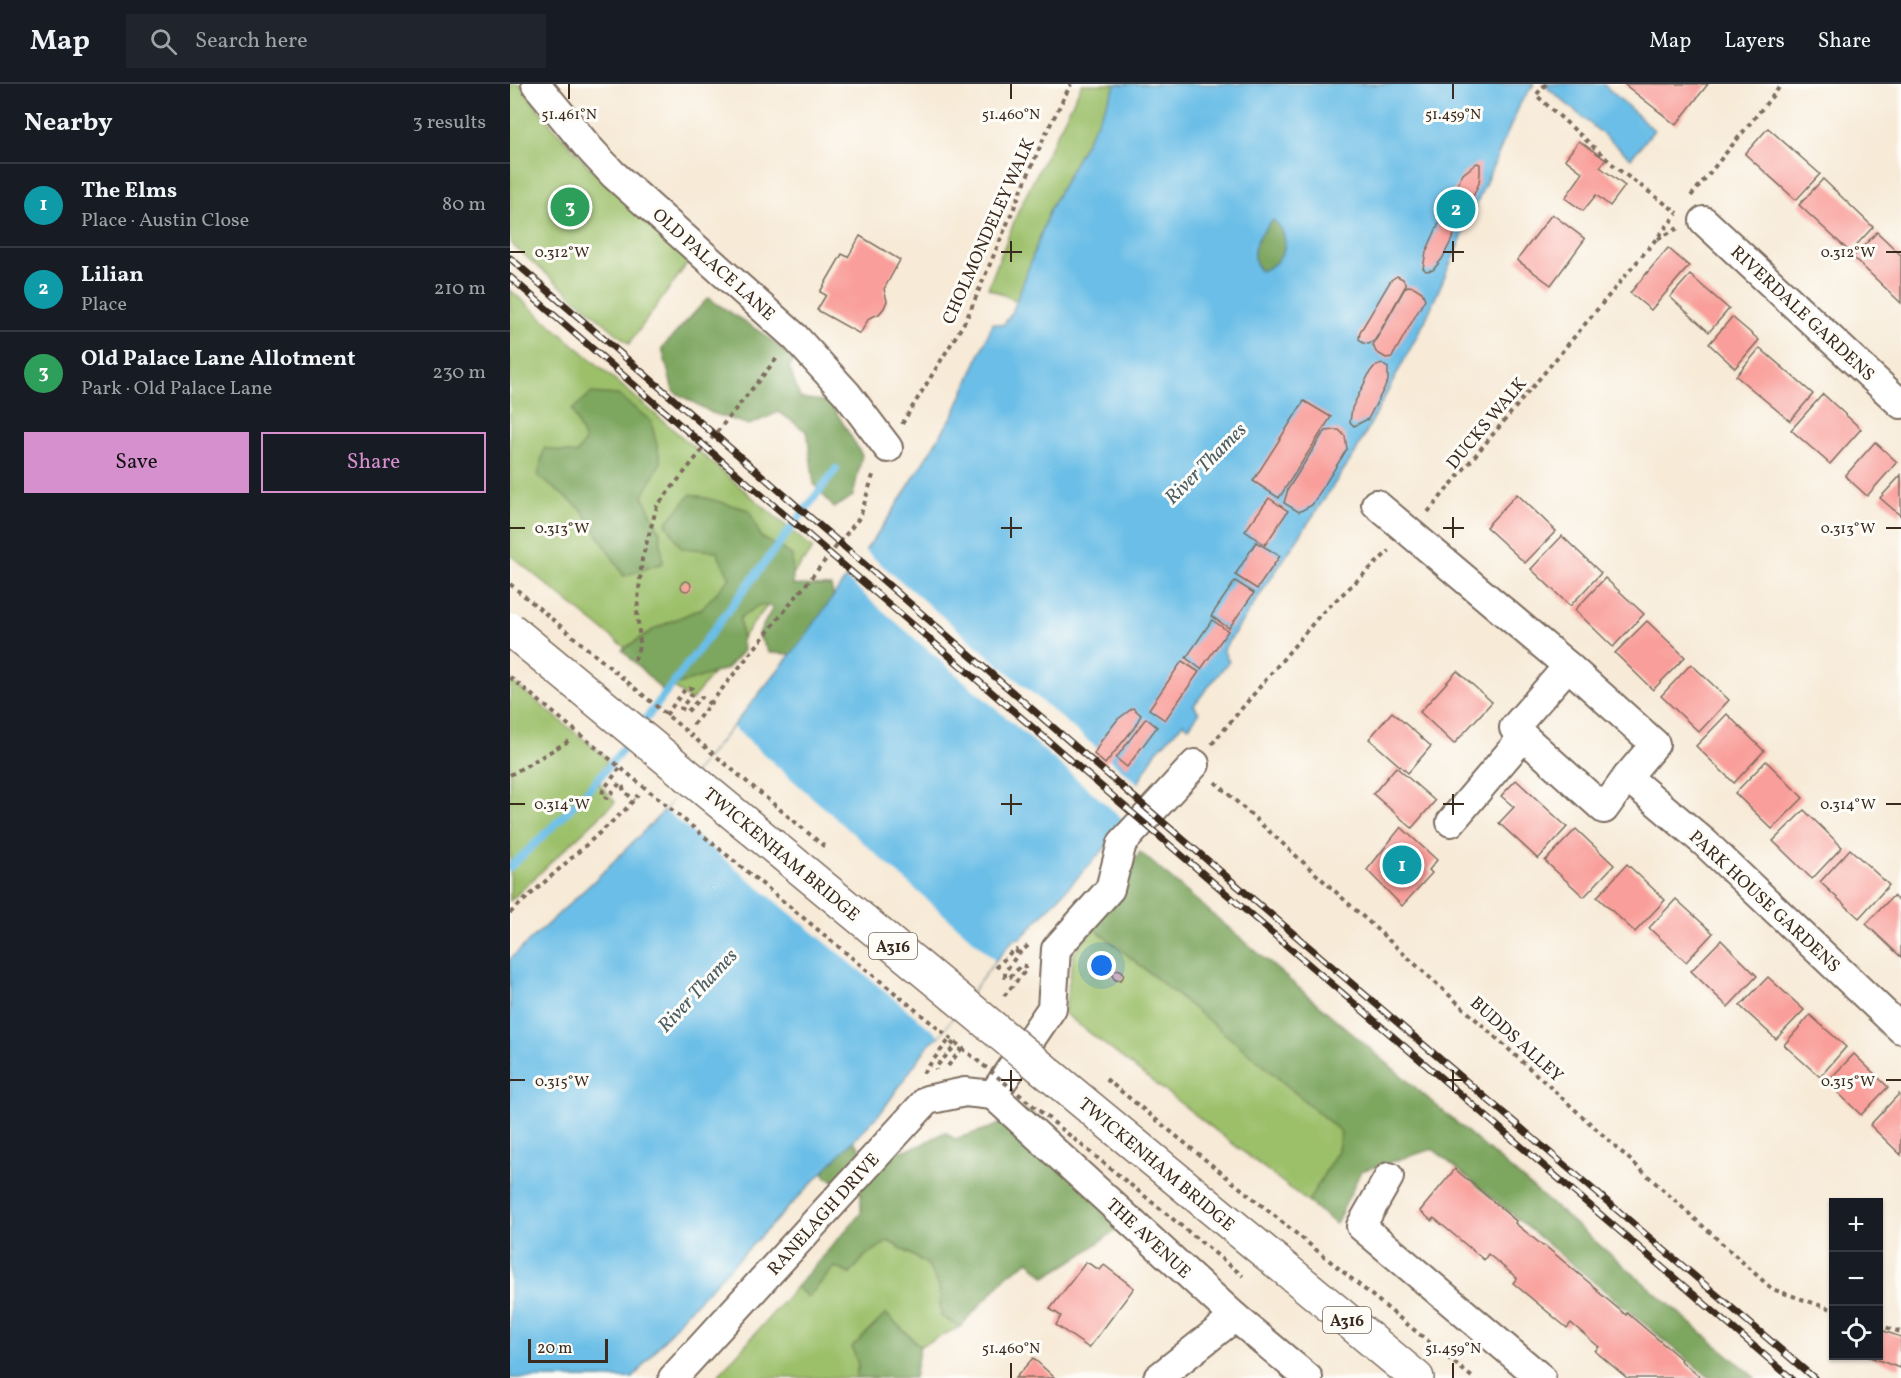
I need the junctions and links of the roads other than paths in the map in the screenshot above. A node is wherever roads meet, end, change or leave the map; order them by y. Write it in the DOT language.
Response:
graph roads {
  1 [pos="536,84"];
  2 [pos="1691,217"];
  3 [pos="1901,404"];
  4 [pos="888,448"];
  5 [pos="1376,504"];
  6 [pos="510,629"];
  7 [pos="1568,666"];
  8 [pos="1523,737"];
  9 [pos="1195,764"];
  10 [pos="1627,777"];
  11 [pos="1451,822"];
  12 [pos="1901,1029"];
  13 [pos="993,1095"];
  14 [pos="1389,1177"];
  15 [pos="1235,1317"];
  16 [pos="673,1378"];
  17 [pos="1158,1378"];
  18 [pos="1308,1378"];
  19 [pos="1417,1378"];
  20 [pos="1541,1378"];
  1 -- 4 [label="street, OLD PALACE LANE"];
  2 -- 3 [label="street, RIVERDALE GARDENS"];
  5 -- 7 [label="street"];
  6 -- 19 [label="highway, TWICKENHAM BRIDGE / A316, bridge"];
  7 -- 8 [label="street"];
  7 -- 10 [label="street"];
  8 -- 10 [label="street"];
  8 -- 11 [label="street"];
  9 -- 13 [label="street"];
  10 -- 12 [label="street, PARK HOUSE GARDENS"];
  13 -- 15 [label="street, THE AVENUE"];
  13 -- 16 [label="street, RANELAGH DRIVE"];
  14 -- 20 [label="street"];
  15 -- 17 [label="street"];
  15 -- 18 [label="street, THE AVENUE"];
}
